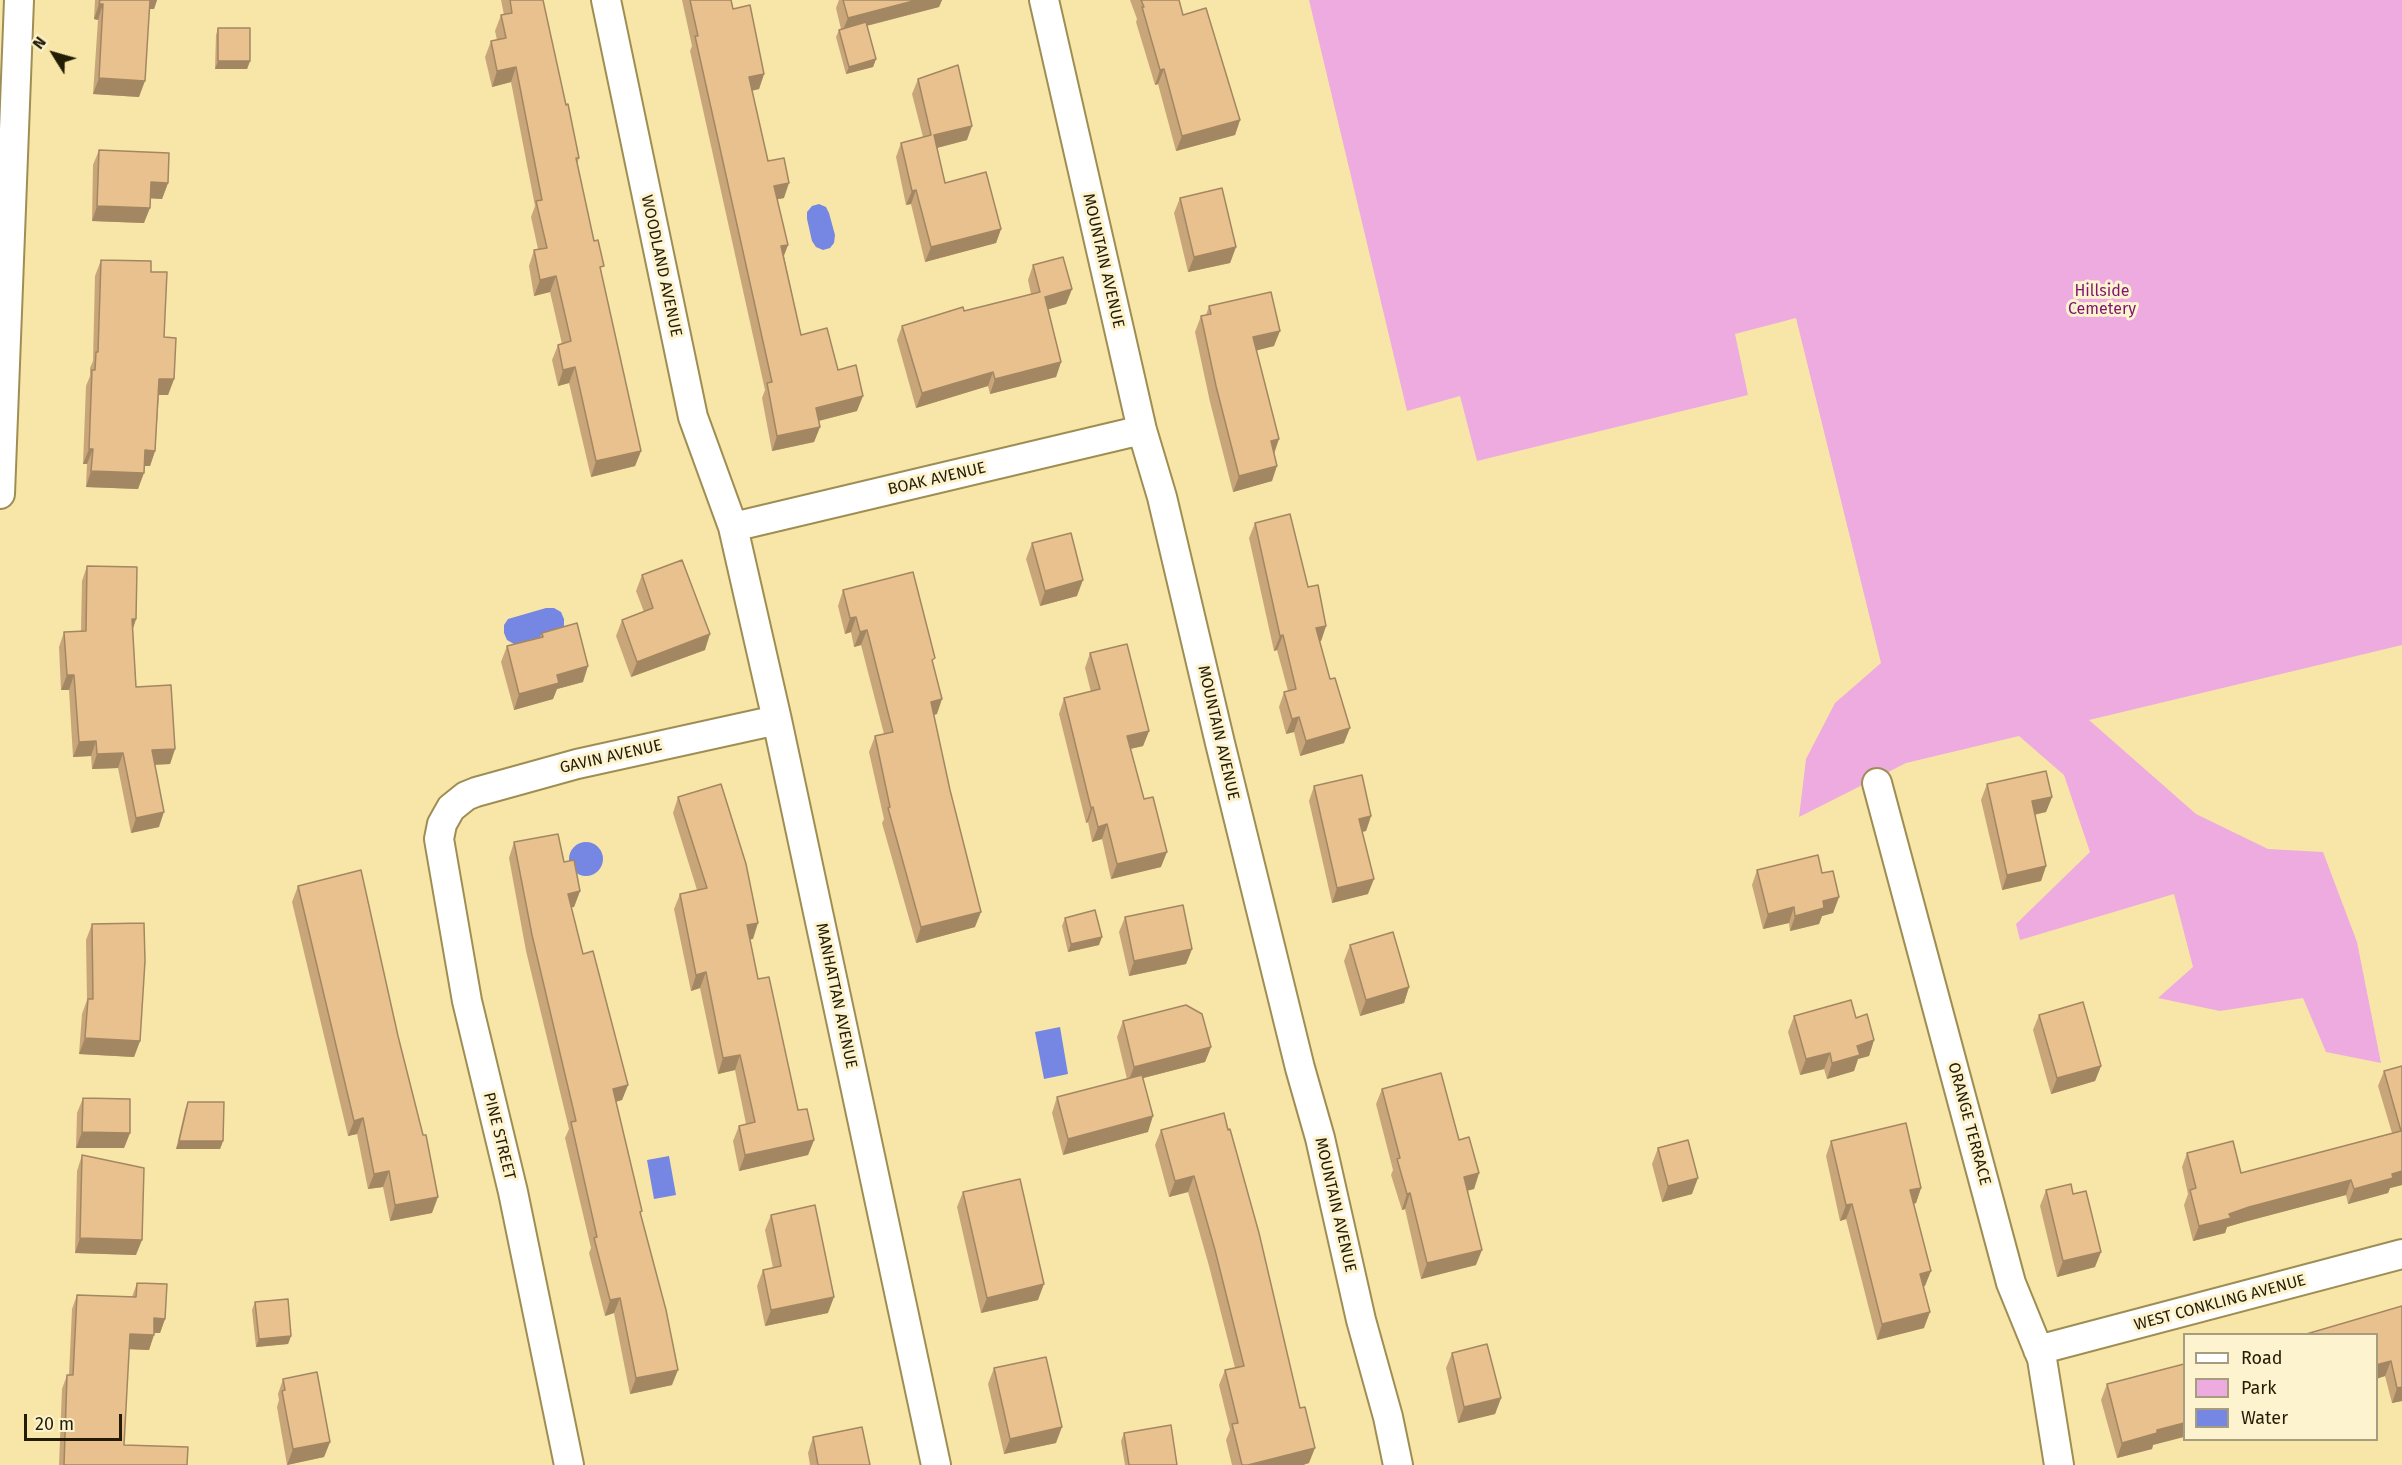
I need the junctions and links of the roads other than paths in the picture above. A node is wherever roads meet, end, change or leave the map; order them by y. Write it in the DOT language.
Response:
graph roads {
  1 [pos="19,0"];
  2 [pos="606,0"];
  3 [pos="1044,0"];
  4 [pos="1142,430"];
  5 [pos="0,494"];
  6 [pos="733,527"];
  7 [pos="777,720"];
  8 [pos="1877,783"];
  9 [pos="451,808"];
  10 [pos="2402,1254"];
  11 [pos="2038,1350"];
  12 [pos="560,1463"];
  13 [pos="936,1465"];
  14 [pos="1398,1465"];
  15 [pos="2059,1465"];
  1 -- 5 [label="street"];
  2 -- 6 [label="street, WOODLAND AVENUE"];
  3 -- 4 [label="street, MOUNTAIN AVENUE"];
  4 -- 6 [label="street, BOAK AVENUE"];
  4 -- 14 [label="street, MOUNTAIN AVENUE"];
  6 -- 7 [label="street, MANHATTAN AVENUE"];
  7 -- 9 [label="street, GAVIN AVENUE"];
  7 -- 13 [label="street, MANHATTAN AVENUE"];
  8 -- 11 [label="street, ORANGE TERRACE"];
  9 -- 12 [label="street, PINE STREET"];
  10 -- 11 [label="street, WEST CONKLING AVENUE"];
  11 -- 15 [label="street, ORANGE TERRACE"];
}
